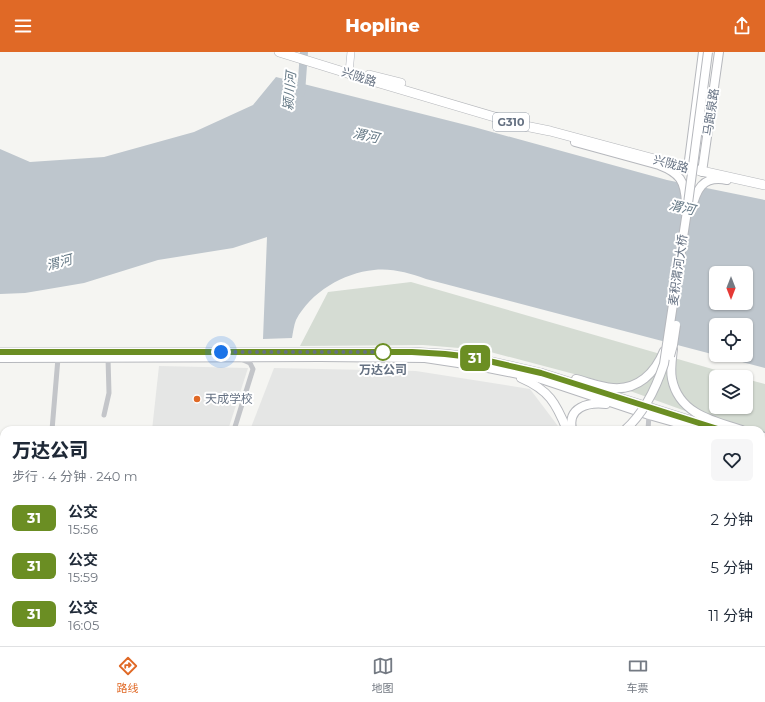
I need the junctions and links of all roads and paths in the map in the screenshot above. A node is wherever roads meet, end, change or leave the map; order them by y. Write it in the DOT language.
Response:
graph roads {
  1 [pos="279,52"];
  2 [pos="347,52"];
  3 [pos="351,52"];
  4 [pos="703,52"];
  5 [pos="708,52"];
  6 [pos="712,52"];
  7 [pos="718,52"];
  8 [pos="336,69"];
  9 [pos="348,71"];
  10 [pos="525,126"];
  11 [pos="688,165"];
  12 [pos="703,169"];
  13 [pos="765,180"];
  14 [pos="765,185"];
  15 [pos="765,188"];
  16 [pos="689,211"];
  17 [pos="670,344"];
  18 [pos="0,352"];
  19 [pos="471,357"];
  20 [pos="0,358"];
  21 [pos="58,358"];
  22 [pos="108,358"];
  23 [pos="240,358"];
  24 [pos="506,372"];
  25 [pos="621,406"];
  26 [pos="104,415"];
  27 [pos="648,415"];
  28 [pos="52,426"];
  29 [pos="235,426"];
  30 [pos="568,426"];
  31 [pos="569,426"];
  32 [pos="628,426"];
  33 [pos="632,426"];
  34 [pos="648,426"];
  35 [pos="688,426"];
  36 [pos="708,426"];
  37 [pos="730,426"];
  1 -- 8 [label="highway, G310"];
  2 -- 9 [label="main road"];
  3 -- 9 [label="main road"];
  4 -- 11 [label="main road, 马跑泉路"];
  5 -- 16 [label="main road, 麦积渭河大桥, bridge"];
  6 -- 16 [label="main road, 麦积渭河大桥"];
  7 -- 12 [label="main road, 马跑泉路"];
  8 -- 9 [label="highway, 兴陇路"];
  8 -- 10 [label="highway, 兴陇路 / G310"];
  9 -- 11 [label="highway, 兴陇路"];
  10 -- 11 [label="highway, 兴陇路 / G310"];
  10 -- 16 [label="main road, bridge"];
  11 -- 12 [label="highway, 兴陇路"];
  12 -- 13 [label="highway, 兴陇路"];
  12 -- 14 [label="highway, 兴陇路"];
  15 -- 16 [label="main road"];
  16 -- 17 [label="main road, 麦积渭河大桥, bridge"];
  17 -- 19 [label="main road, bridge"];
  17 -- 32 [label="main road, 麦积渭河大桥, bridge"];
  17 -- 33 [label="main road, 麦积渭河大桥, bridge"];
  17 -- 37 [label="main road, bridge"];
  18 -- 19 [label="main road"];
  19 -- 36 [label="main road"];
  20 -- 21 [label="main road"];
  21 -- 22 [label="main road"];
  21 -- 28 [label="street"];
  22 -- 23 [label="main road"];
  22 -- 26 [label="street"];
  23 -- 24 [label="main road"];
  23 -- 29 [label="street"];
  24 -- 25 [label="main road"];
  24 -- 30 [label="main road"];
  25 -- 27 [label="main road"];
  25 -- 31 [label="main road"];
  27 -- 34 [label="street"];
  27 -- 35 [label="main road"];
}
